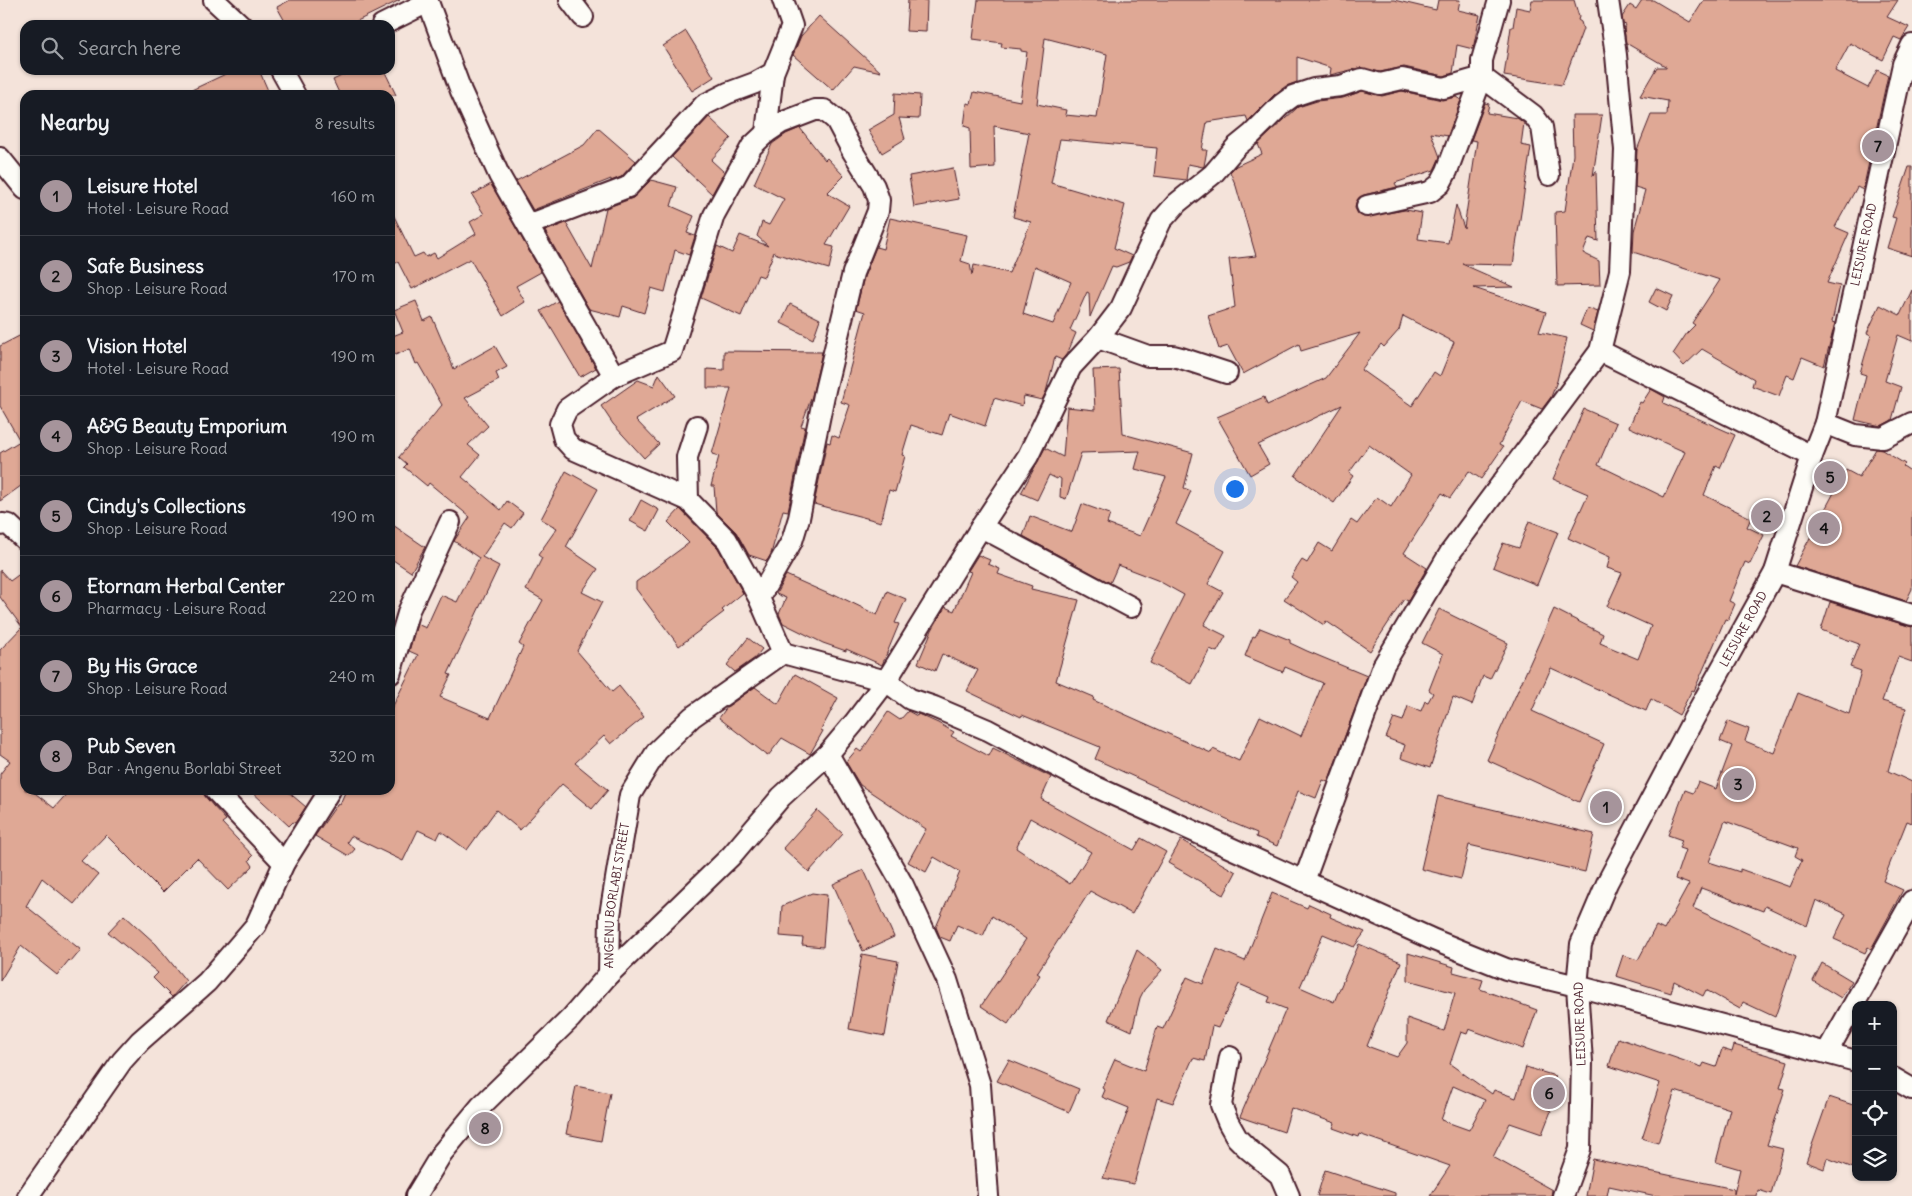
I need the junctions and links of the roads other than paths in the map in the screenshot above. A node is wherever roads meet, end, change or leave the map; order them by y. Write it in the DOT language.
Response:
graph roads {
  1 [pos="214,0"];
  2 [pos="570,0"];
  3 [pos="783,0"];
  4 [pos="1499,0"];
  5 [pos="1608,0"];
  6 [pos="430,1"];
  7 [pos="583,17"];
  8 [pos="236,20"];
  9 [pos="392,20"];
  10 [pos="1912,45"];
  11 [pos="773,73"];
  12 [pos="284,75"];
  13 [pos="1482,77"];
  14 [pos="293,90"];
  15 [pos="766,133"];
  16 [pos="0,158"];
  17 [pos="1550,175"];
  18 [pos="20,183"];
  19 [pos="1367,206"];
  20 [pos="528,225"];
  21 [pos="1098,338"];
  22 [pos="1600,351"];
  23 [pos="1227,374"];
  24 [pos="614,376"];
  25 [pos="1825,423"];
  26 [pos="1912,423"];
  27 [pos="697,426"];
  28 [pos="1812,456"];
  29 [pos="688,500"];
  30 [pos="450,522"];
  31 [pos="0,525"];
  32 [pos="981,527"];
  33 [pos="20,535"];
  34 [pos="1775,572"];
  35 [pos="759,598"];
  36 [pos="1131,607"];
  37 [pos="1912,614"];
  38 [pos="784,653"];
  39 [pos="395,657"];
  40 [pos="886,681"];
  41 [pos="828,754"];
  42 [pos="219,795"];
  43 [pos="327,795"];
  44 [pos="284,863"];
  45 [pos="1304,881"];
  46 [pos="1912,901"];
  47 [pos="609,974"];
  48 [pos="1577,986"];
  49 [pos="1827,1052"];
  50 [pos="1230,1058"];
  51 [pos="1852,1060"];
  52 [pos="1897,1080"];
  53 [pos="1912,1089"];
  54 [pos="28,1196"];
  55 [pos="416,1196"];
  56 [pos="988,1196"];
  57 [pos="1289,1196"];
  58 [pos="1563,1196"];
  1 -- 8 [label="street"];
  2 -- 7 [label="street"];
  3 -- 11 [label="street"];
  4 -- 13 [label="street"];
  5 -- 22 [label="street"];
  6 -- 9 [label="street"];
  6 -- 20 [label="street"];
  10 -- 25 [label="street, LEISURE ROAD"];
  11 -- 15 [label="street"];
  11 -- 20 [label="street"];
  12 -- 14 [label="street"];
  13 -- 17 [label="street"];
  13 -- 19 [label="street"];
  13 -- 21 [label="street"];
  15 -- 24 [label="street"];
  15 -- 35 [label="street"];
  16 -- 18 [label="street"];
  20 -- 24 [label="street"];
  21 -- 23 [label="street"];
  21 -- 32 [label="street"];
  22 -- 28 [label="street"];
  22 -- 45 [label="street"];
  24 -- 29 [label="street"];
  25 -- 26 [label="street"];
  25 -- 28 [label="street, LEISURE ROAD"];
  27 -- 29 [label="street"];
  28 -- 34 [label="street, LEISURE ROAD"];
  29 -- 35 [label="street"];
  30 -- 39 [label="street"];
  31 -- 33 [label="street"];
  32 -- 36 [label="street"];
  32 -- 40 [label="street"];
  34 -- 37 [label="street"];
  34 -- 48 [label="street, LEISURE ROAD"];
  35 -- 38 [label="street"];
  38 -- 40 [label="street"];
  38 -- 47 [label="street, ANGENU BORLABI STREET"];
  40 -- 41 [label="street"];
  40 -- 45 [label="street"];
  41 -- 47 [label="street"];
  41 -- 56 [label="street"];
  42 -- 44 [label="street"];
  43 -- 44 [label="street"];
  44 -- 54 [label="street"];
  45 -- 48 [label="street"];
  46 -- 49 [label="street"];
  47 -- 55 [label="street, ANGENU BORLABI STREET"];
  48 -- 49 [label="street"];
  48 -- 58 [label="street, LEISURE ROAD"];
  49 -- 51 [label="street"];
  50 -- 57 [label="street"];
  52 -- 53 [label="street"];
}
